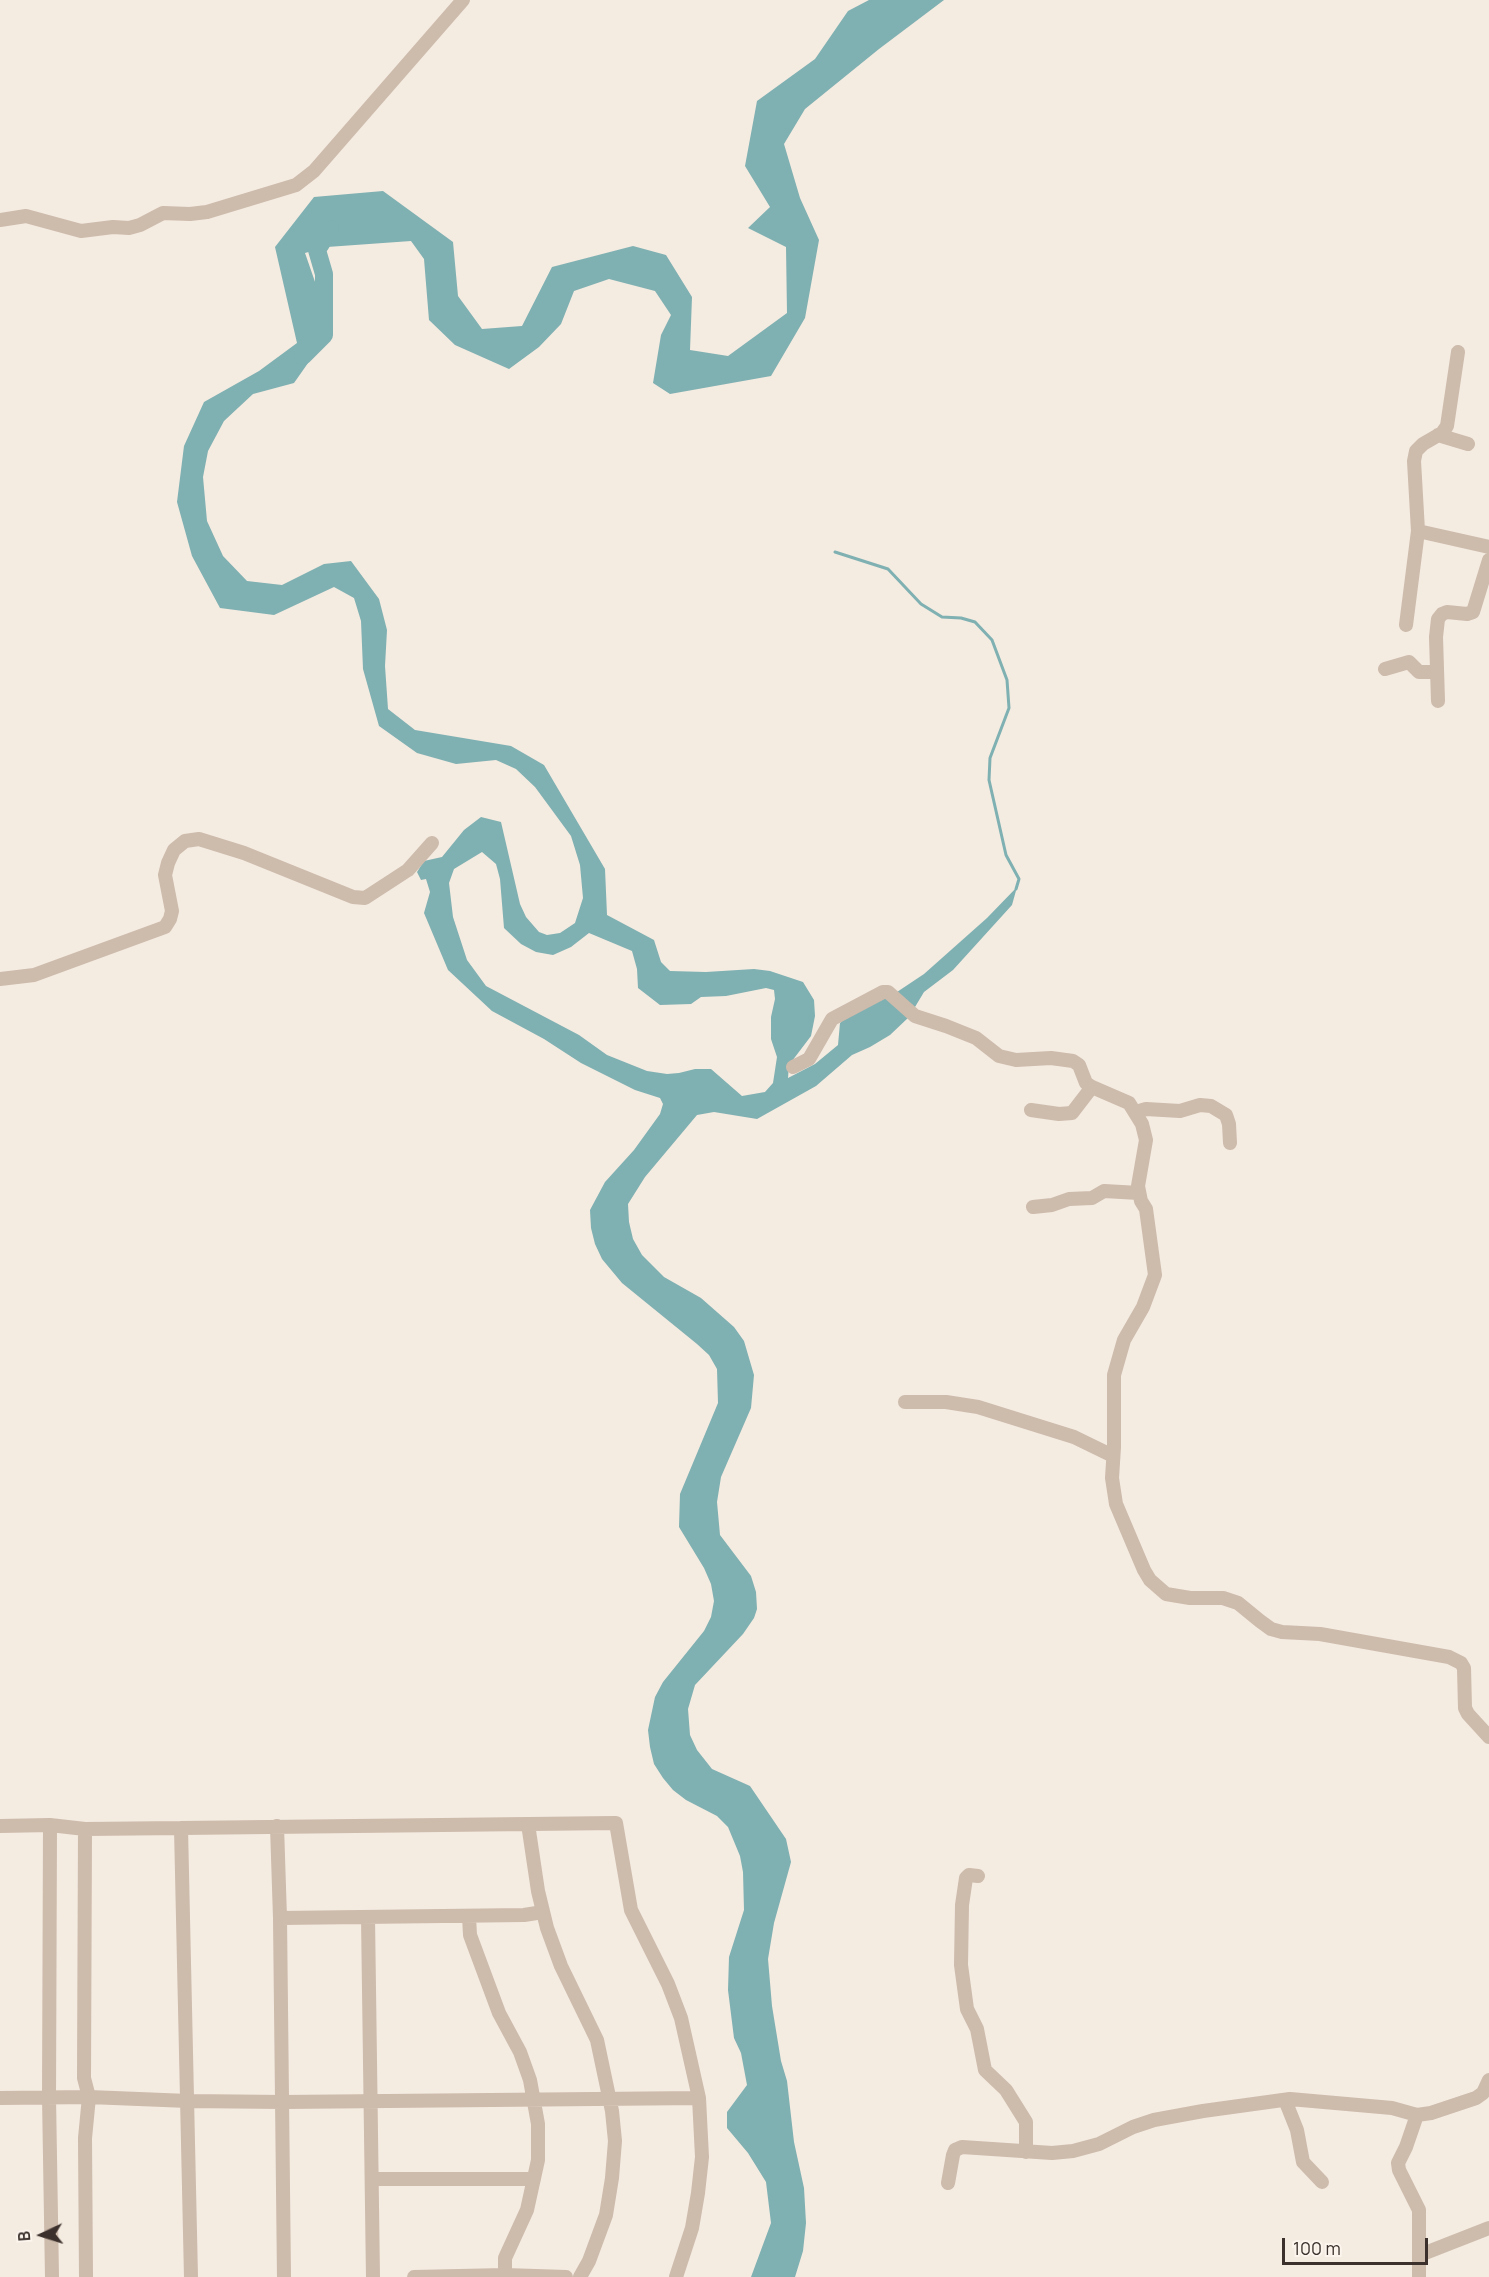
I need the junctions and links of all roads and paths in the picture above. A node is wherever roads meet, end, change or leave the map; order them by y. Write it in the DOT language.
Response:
graph roads {
  1 [pos="463,0"];
  2 [pos="0,220"];
  3 [pos="1458,352"];
  4 [pos="1438,435"];
  5 [pos="1468,444"];
  6 [pos="1418,531"];
  7 [pos="1489,547"];
  8 [pos="1489,560"];
  9 [pos="1406,625"];
  10 [pos="1385,669"];
  11 [pos="1437,672"];
  12 [pos="1438,701"];
  13 [pos="432,843"];
  14 [pos="0,979"];
  15 [pos="793,1068"];
  16 [pos="1092,1087"];
  17 [pos="1031,1110"];
  18 [pos="1136,1112"];
  19 [pos="1230,1143"];
  20 [pos="1139,1193"];
  21 [pos="1033,1207"];
  22 [pos="905,1402"];
  23 [pos="1113,1456"];
  24 [pos="1489,1737"];
  25 [pos="528,1824"];
  26 [pos="50,1825"];
  27 [pos="0,1826"];
  28 [pos="277,1826"];
  29 [pos="85,1828"];
  30 [pos="181,1828"];
  31 [pos="978,1876"];
  32 [pos="543,1911"];
  33 [pos="470,1916"];
  34 [pos="368,1917"];
  35 [pos="280,1918"];
  36 [pos="1489,2080"];
  37 [pos="48,2097"];
  38 [pos="89,2097"];
  39 [pos="0,2098"];
  40 [pos="533,2098"];
  41 [pos="610,2098"];
  42 [pos="699,2098"];
  43 [pos="1285,2100"];
  44 [pos="188,2101"];
  45 [pos="371,2101"];
  46 [pos="283,2102"];
  47 [pos="1417,2115"];
  48 [pos="1026,2152"];
  49 [pos="372,2179"];
  50 [pos="534,2180"];
  51 [pos="1322,2182"];
  52 [pos="948,2183"];
  53 [pos="1489,2228"];
  54 [pos="1420,2255"];
  55 [pos="505,2275"];
  56 [pos="52,2277"];
  57 [pos="86,2277"];
  58 [pos="191,2277"];
  59 [pos="284,2277"];
  60 [pos="373,2277"];
  61 [pos="414,2277"];
  62 [pos="566,2277"];
  63 [pos="580,2277"];
  64 [pos="676,2277"];
  65 [pos="1419,2277"];
  1 -- 2 [label="street"];
  3 -- 4 [label="street"];
  4 -- 5 [label="street"];
  4 -- 6 [label="street"];
  6 -- 7 [label="street"];
  6 -- 9 [label="street"];
  8 -- 11 [label="street"];
  10 -- 11 [label="street"];
  11 -- 12 [label="street"];
  13 -- 14 [label="street"];
  15 -- 16 [label="street"];
  16 -- 17 [label="street"];
  16 -- 18 [label="street"];
  18 -- 19 [label="street"];
  18 -- 20 [label="street"];
  20 -- 21 [label="street"];
  20 -- 23 [label="street"];
  22 -- 23 [label="street"];
  23 -- 24 [label="street"];
  25 -- 28 [label="street"];
  25 -- 32 [label="street"];
  25 -- 42 [label="street"];
  26 -- 27 [label="street"];
  26 -- 29 [label="street"];
  26 -- 37 [label="street"];
  28 -- 30 [label="street"];
  28 -- 35 [label="street"];
  29 -- 30 [label="street"];
  29 -- 38 [label="street"];
  30 -- 44 [label="street"];
  31 -- 48 [label="street"];
  32 -- 33 [label="street"];
  32 -- 41 [label="street"];
  33 -- 34 [label="street"];
  33 -- 40 [label="street"];
  34 -- 35 [label="street"];
  34 -- 45 [label="street"];
  35 -- 46 [label="street"];
  36 -- 47 [label="street"];
  37 -- 38 [label="street"];
  37 -- 39 [label="street"];
  37 -- 56 [label="street"];
  38 -- 44 [label="street"];
  38 -- 57 [label="street"];
  40 -- 41 [label="street"];
  40 -- 45 [label="street"];
  40 -- 50 [label="street"];
  41 -- 42 [label="street"];
  41 -- 63 [label="street"];
  42 -- 64 [label="street"];
  43 -- 47 [label="street"];
  43 -- 48 [label="street"];
  43 -- 51 [label="street"];
  44 -- 46 [label="street"];
  44 -- 58 [label="street"];
  45 -- 46 [label="street"];
  45 -- 49 [label="street"];
  46 -- 59 [label="street"];
  47 -- 54 [label="street"];
  48 -- 52 [label="street"];
  49 -- 50 [label="street"];
  49 -- 60 [label="street"];
  50 -- 55 [label="street"];
  53 -- 54 [label="street"];
  54 -- 65 [label="street"];
  55 -- 61 [label="street"];
  55 -- 62 [label="street"];
}
